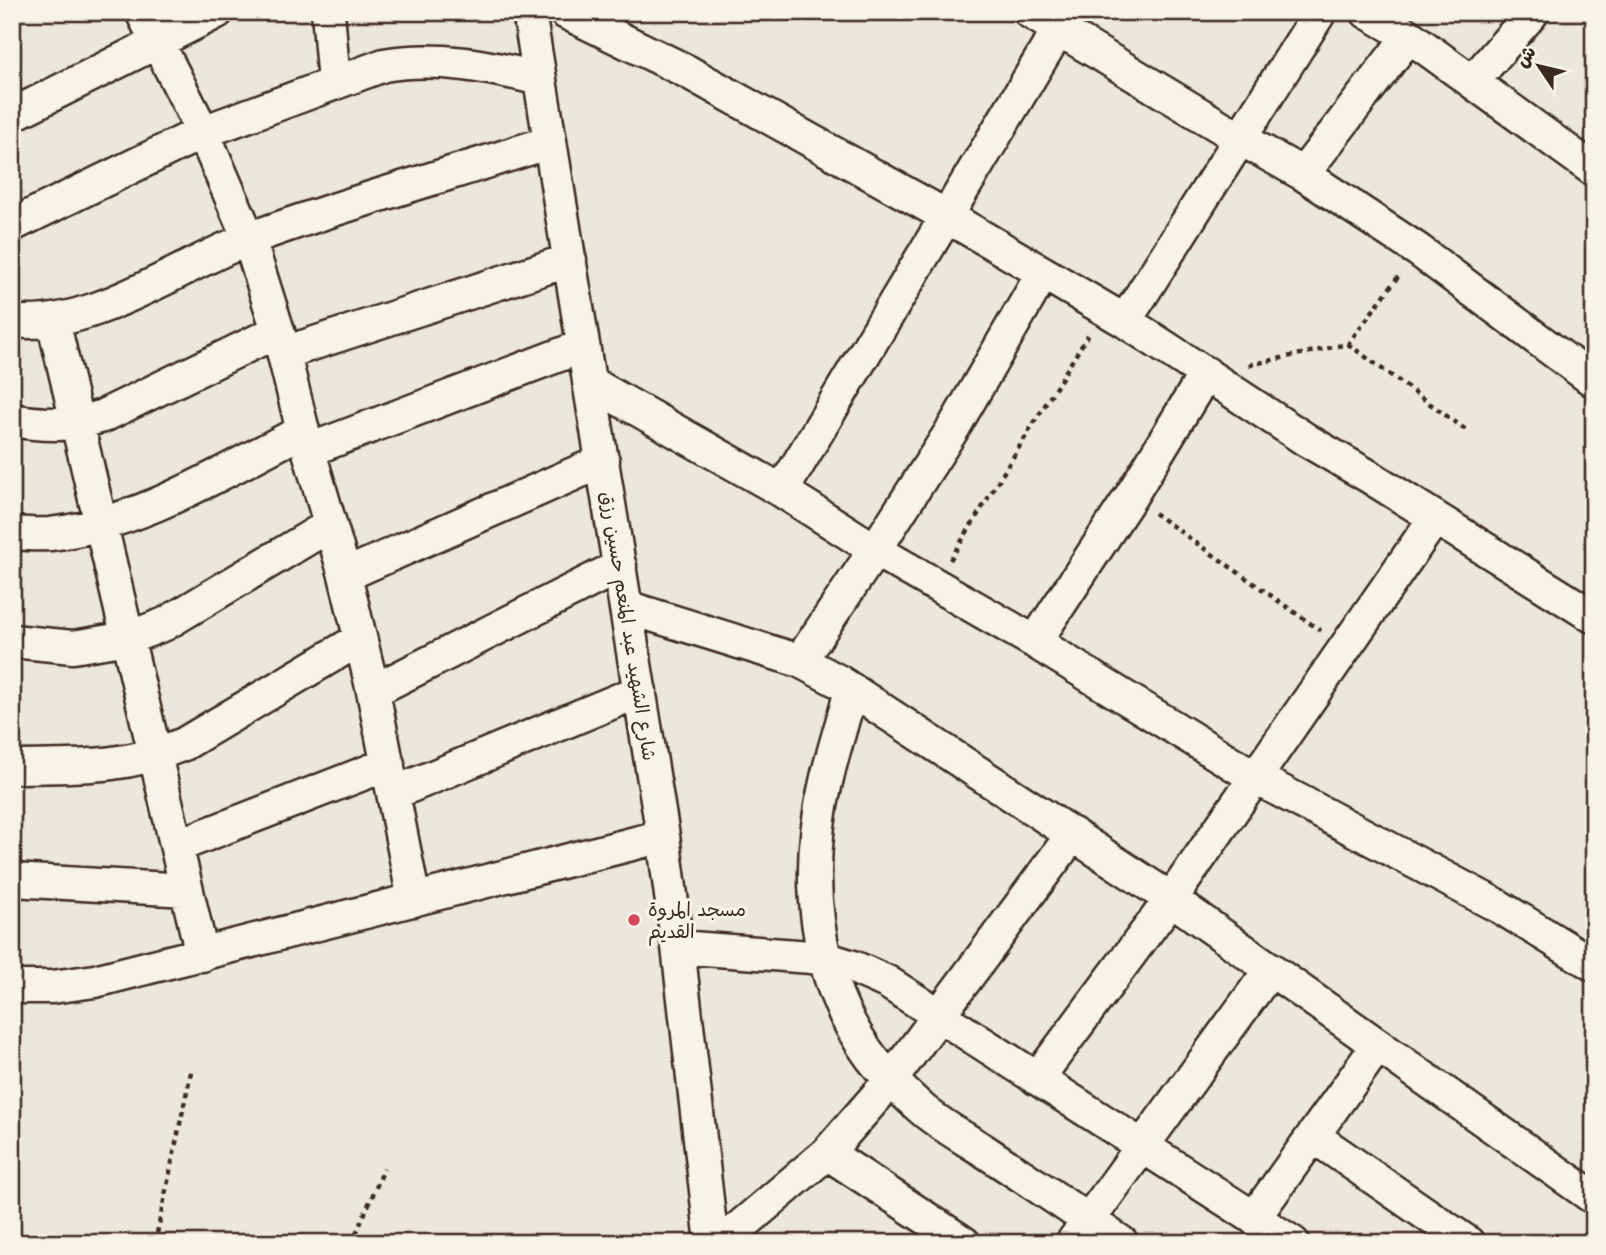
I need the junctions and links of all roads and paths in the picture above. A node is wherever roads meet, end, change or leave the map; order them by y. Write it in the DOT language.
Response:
graph roads {
  1 [pos="142,12"];
  2 [pos="217,12"];
  3 [pos="328,12"];
  4 [pos="529,12"];
  5 [pos="565,12"];
  6 [pos="1030,12"];
  7 [pos="1320,12"];
  8 [pos="1367,12"];
  9 [pos="1533,12"];
  10 [pos="1063,21"];
  11 [pos="1409,36"];
  12 [pos="157,42"];
  13 [pos="540,79"];
  14 [pos="1473,81"];
  15 [pos="334,83"];
  16 [pos="12,115"];
  17 [pos="203,132"];
  18 [pos="1241,139"];
  19 [pos="550,142"];
  20 [pos="1594,170"];
  21 [pos="1303,174"];
  22 [pos="948,217"];
  23 [pos="12,225"];
  24 [pos="249,239"];
  25 [pos="1418,250"];
  26 [pos="569,260"];
  27 [pos="1042,273"];
  28 [pos="1114,316"];
  29 [pos="53,320"];
  30 [pos="12,321"];
  31 [pos="281,342"];
  32 [pos="1348,344"];
  33 [pos="583,346"];
  34 [pos="1206,373"];
  35 [pos="1594,381"];
  36 [pos="589,382"];
  37 [pos="12,420"];
  38 [pos="78,424"];
  39 [pos="1466,430"];
  40 [pos="306,441"];
  41 [pos="603,461"];
  42 [pos="782,491"];
  43 [pos="1131,496"];
  44 [pos="1435,518"];
  45 [pos="101,524"];
  46 [pos="330,525"];
  47 [pos="12,533"];
  48 [pos="875,550"];
  49 [pos="620,566"];
  50 [pos="345,575"];
  51 [pos="936,584"];
  52 [pos="626,607"];
  53 [pos="1594,617"];
  54 [pos="128,638"];
  55 [pos="360,639"];
  56 [pos="12,641"];
  57 [pos="1035,642"];
  58 [pos="1344,648"];
  59 [pos="800,661"];
  60 [pos="851,690"];
  61 [pos="373,691"];
  62 [pos="640,691"];
  63 [pos="156,756"];
  64 [pos="12,767"];
  65 [pos="1256,778"];
  66 [pos="391,779"];
  67 [pos="1073,834"];
  68 [pos="663,836"];
  69 [pos="177,846"];
  70 [pos="12,880"];
  71 [pos="187,890"];
  72 [pos="1171,899"];
  73 [pos="414,900"];
  74 [pos="678,947"];
  75 [pos="1590,952"];
  76 [pos="202,955"];
  77 [pos="824,958"];
  78 [pos="1271,969"];
  79 [pos="12,987"];
  80 [pos="940,1015"];
  81 [pos="1378,1045"];
  82 [pos="192,1067"];
  83 [pos="1037,1079"];
  84 [pos="891,1080"];
  85 [pos="1313,1136"];
  86 [pos="1142,1147"];
  87 [pos="827,1153"];
  88 [pos="383,1169"];
  89 [pos="1594,1198"];
  90 [pos="1254,1218"];
  91 [pos="1080,1232"];
  92 [pos="155,1243"];
  93 [pos="352,1243"];
  94 [pos="712,1243"];
  95 [pos="721,1243"];
  96 [pos="964,1243"];
  97 [pos="1122,1243"];
  98 [pos="1293,1243"];
  99 [pos="1468,1243"];
  1 -- 12 [label="street"];
  2 -- 12 [label="street"];
  3 -- 15 [label="street"];
  4 -- 13 [label="street, شارع الشهيد عبد المنعم حسين رزق"];
  5 -- 22 [label="street"];
  6 -- 10 [label="street"];
  7 -- 18 [label="street"];
  8 -- 11 [label="street"];
  9 -- 14 [label="street"];
  10 -- 18 [label="street"];
  10 -- 22 [label="street"];
  11 -- 14 [label="street"];
  11 -- 21 [label="street"];
  12 -- 16 [label="street"];
  12 -- 17 [label="street"];
  13 -- 15 [label="street"];
  13 -- 19 [label="street, شارع الشهيد عبد المنعم حسين رزق"];
  14 -- 20 [label="street"];
  15 -- 17 [label="street"];
  17 -- 23 [label="street"];
  17 -- 24 [label="street"];
  18 -- 21 [label="street"];
  18 -- 28 [label="street"];
  19 -- 24 [label="street"];
  19 -- 26 [label="street, شارع الشهيد عبد المنعم حسين رزق"];
  21 -- 25 [label="street"];
  22 -- 27 [label="street"];
  22 -- 42 [label="street"];
  24 -- 29 [label="street"];
  24 -- 31 [label="street"];
  25 -- 32 [label="path"];
  25 -- 35 [label="street"];
  26 -- 31 [label="street"];
  26 -- 33 [label="street, شارع الشهيد عبد المنعم حسين رزق"];
  27 -- 28 [label="street"];
  27 -- 48 [label="street"];
  28 -- 34 [label="street"];
  28 -- 51 [label="path"];
  29 -- 30 [label="street"];
  29 -- 38 [label="street"];
  31 -- 38 [label="street"];
  31 -- 40 [label="street"];
  32 -- 34 [label="path"];
  32 -- 39 [label="path"];
  33 -- 36 [label="street, شارع الشهيد عبد المنعم حسين رزق"];
  33 -- 40 [label="street"];
  34 -- 43 [label="street"];
  34 -- 44 [label="street"];
  36 -- 41 [label="street, شارع الشهيد عبد المنعم حسين رزق"];
  36 -- 42 [label="street"];
  37 -- 38 [label="street"];
  38 -- 45 [label="street"];
  40 -- 45 [label="street"];
  40 -- 46 [label="street"];
  41 -- 49 [label="street, شارع الشهيد عبد المنعم حسين رزق"];
  41 -- 50 [label="street"];
  42 -- 48 [label="street"];
  43 -- 57 [label="street"];
  43 -- 58 [label="path"];
  44 -- 53 [label="street"];
  44 -- 58 [label="street"];
  45 -- 47 [label="street"];
  45 -- 54 [label="street"];
  46 -- 50 [label="street"];
  46 -- 54 [label="street"];
  48 -- 51 [label="street"];
  48 -- 59 [label="street"];
  49 -- 52 [label="street, شارع الشهيد عبد المنعم حسين رزق"];
  49 -- 61 [label="street"];
  50 -- 55 [label="street"];
  51 -- 57 [label="street"];
  52 -- 59 [label="street"];
  52 -- 62 [label="street, شارع الشهيد عبد المنعم حسين رزق"];
  54 -- 56 [label="street"];
  54 -- 63 [label="street"];
  55 -- 61 [label="street"];
  55 -- 63 [label="street"];
  57 -- 65 [label="street"];
  58 -- 65 [label="street"];
  59 -- 60 [label="street"];
  60 -- 67 [label="street"];
  60 -- 77 [label="street"];
  61 -- 66 [label="street"];
  62 -- 66 [label="street"];
  62 -- 68 [label="street, شارع الشهيد عبد المنعم حسين رزق"];
  63 -- 64 [label="street"];
  63 -- 69 [label="street"];
  65 -- 72 [label="street"];
  65 -- 75 [label="street"];
  66 -- 69 [label="street"];
  66 -- 73 [label="street"];
  67 -- 72 [label="street"];
  67 -- 80 [label="street"];
  68 -- 73 [label="street"];
  68 -- 74 [label="street, شارع الشهيد عبد المنعم حسين رزق"];
  69 -- 71 [label="street"];
  70 -- 71 [label="street"];
  71 -- 76 [label="street"];
  72 -- 78 [label="street"];
  72 -- 83 [label="street"];
  73 -- 76 [label="street"];
  74 -- 77 [label="street"];
  74 -- 94 [label="street, شارع الشهيد عبد المنعم حسين رزق"];
  76 -- 79 [label="street"];
  77 -- 80 [label="street"];
  77 -- 84 [label="street"];
  78 -- 81 [label="street"];
  78 -- 86 [label="street"];
  80 -- 83 [label="street"];
  80 -- 84 [label="street"];
  81 -- 85 [label="street"];
  81 -- 89 [label="street"];
  82 -- 92 [label="path"];
  83 -- 86 [label="street"];
  84 -- 87 [label="street"];
  84 -- 91 [label="street"];
  85 -- 90 [label="street"];
  85 -- 99 [label="street"];
  86 -- 90 [label="street"];
  86 -- 91 [label="street"];
  87 -- 95 [label="street"];
  87 -- 96 [label="street"];
  88 -- 93 [label="path"];
  90 -- 98 [label="street"];
  91 -- 97 [label="street"];
}
